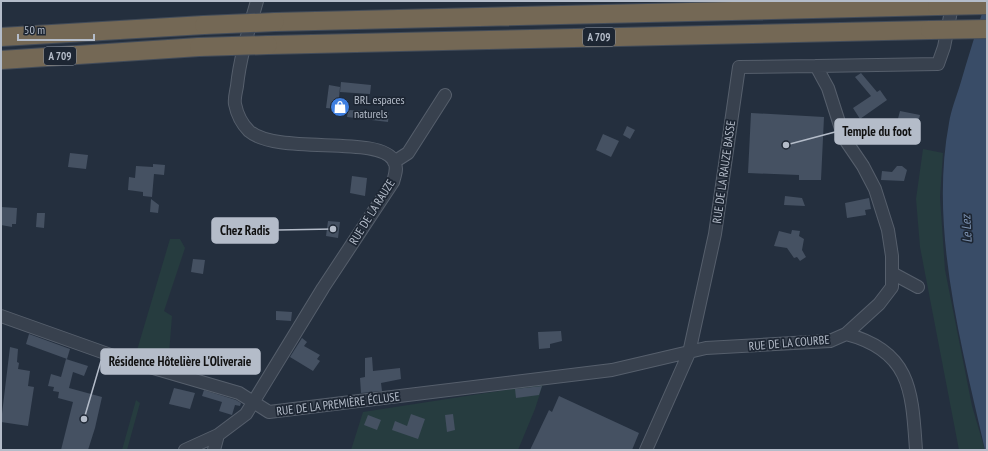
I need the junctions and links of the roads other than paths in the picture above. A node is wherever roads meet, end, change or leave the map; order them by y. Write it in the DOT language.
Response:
graph roads {
  1 [pos="257,1"];
  2 [pos="945,3"];
  3 [pos="987,5"];
  4 [pos="1,27"];
  5 [pos="987,29"];
  6 [pos="24,34"];
  7 [pos="1,37"];
  8 [pos="1,60"];
  9 [pos="816,66"];
  10 [pos="445,95"];
  11 [pos="394,162"];
  12 [pos="892,273"];
  13 [pos="918,287"];
  14 [pos="1,316"];
  15 [pos="846,334"];
  16 [pos="690,353"];
  17 [pos="252,403"];
  18 [pos="218,435"];
  19 [pos="185,450"];
  20 [pos="214,450"];
  21 [pos="646,450"];
  22 [pos="916,450"];
  1 -- 11 [label="street, RUE DE LA RAUZE"];
  2 -- 3 [label="highway, A 709, bridge"];
  2 -- 6 [label="highway, A 709, bridge"];
  2 -- 9 [label="street"];
  4 -- 6 [label="highway"];
  5 -- 8 [label="highway, A 709, bridge"];
  6 -- 7 [label="highway, A 709"];
  9 -- 12 [label="street, RUE DE LA COURBE"];
  9 -- 16 [label="street, RUE DE LA RAUZE BASSE"];
  10 -- 11 [label="street"];
  11 -- 17 [label="street, RUE DE LA RAUZE"];
  12 -- 13 [label="street"];
  12 -- 15 [label="street, RUE DE LA COURBE"];
  14 -- 17 [label="street, RUE DE LA PREMIÈRE ÉCLUSE"];
  15 -- 16 [label="street, RUE DE LA COURBE"];
  15 -- 22 [label="street"];
  16 -- 17 [label="street, RUE DE LA PREMIÈRE ÉCLUSE"];
  16 -- 21 [label="street"];
  17 -- 18 [label="street, RUE DE LA RAUZE"];
  18 -- 19 [label="street, RUE DE LA RAUZE"];
  18 -- 20 [label="street"];
}
